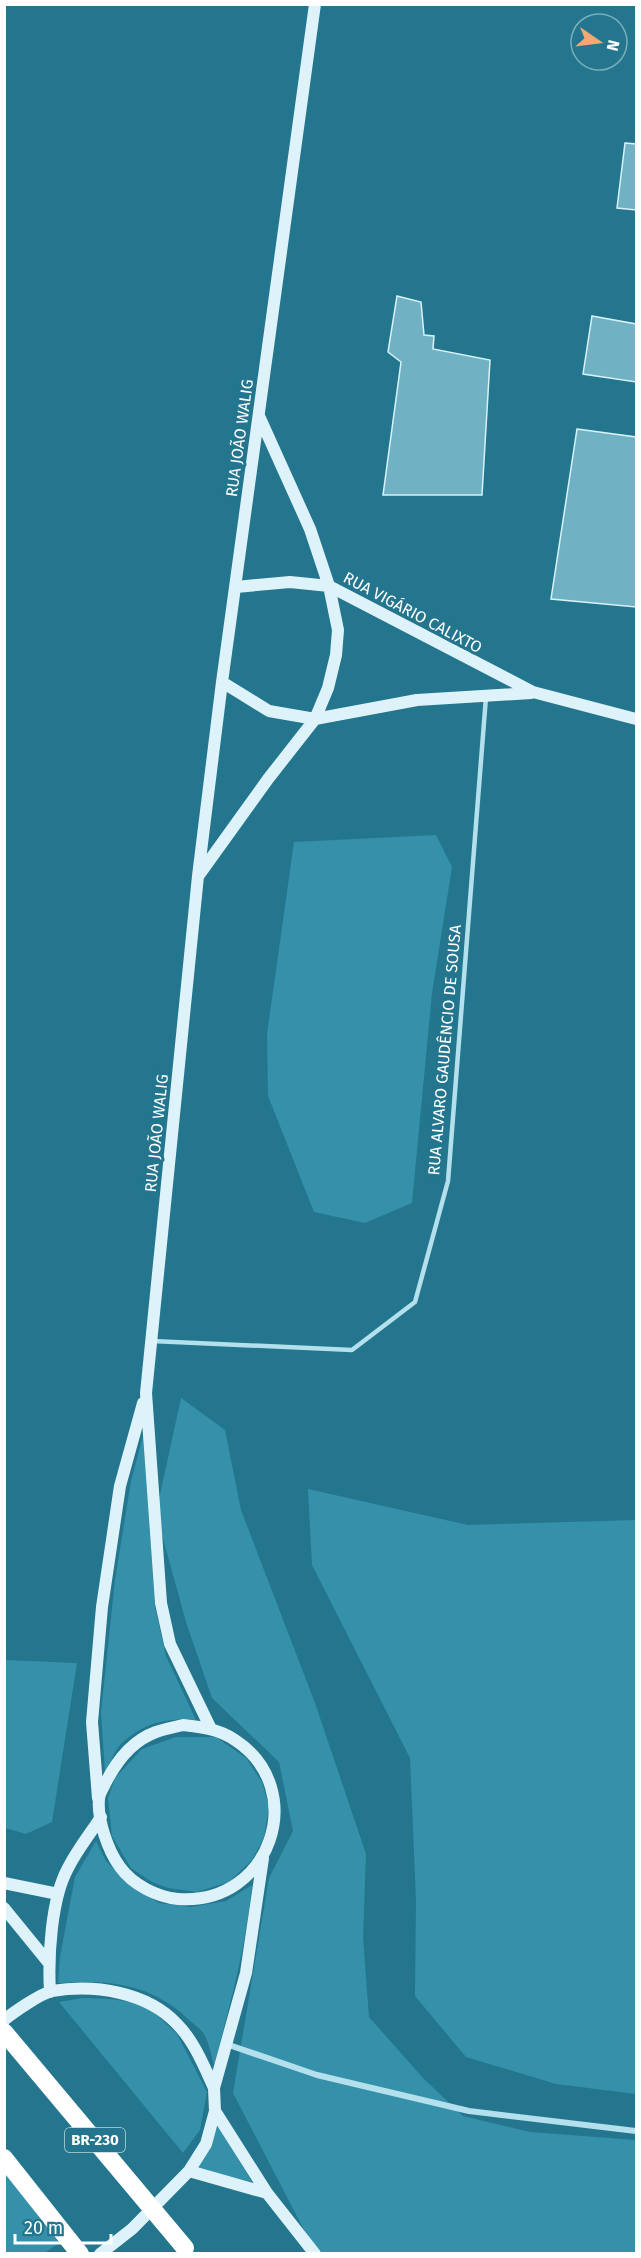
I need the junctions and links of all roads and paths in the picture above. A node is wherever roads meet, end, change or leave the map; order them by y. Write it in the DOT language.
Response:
graph roads {
  1 [pos="315,4"];
  2 [pos="258,414"];
  3 [pos="329,586"];
  4 [pos="236,587"];
  5 [pos="222,682"];
  6 [pos="533,692"];
  7 [pos="486,696"];
  8 [pos="315,719"];
  9 [pos="636,719"];
  10 [pos="198,876"];
  11 [pos="152,1341"];
  12 [pos="146,1394"];
  13 [pos="211,1729"];
  14 [pos="98,1798"];
  15 [pos="101,1817"];
  16 [pos="263,1857"];
  17 [pos="4,1883"];
  18 [pos="58,1894"];
  19 [pos="4,1908"];
  20 [pos="48,1962"];
  21 [pos="50,1992"];
  22 [pos="4,2020"];
  23 [pos="4,2032"];
  24 [pos="226,2044"];
  25 [pos="214,2088"];
  26 [pos="215,2111"];
  27 [pos="636,2131"];
  28 [pos="4,2158"];
  29 [pos="189,2171"];
  30 [pos="267,2193"];
  31 [pos="187,2251"];
  32 [pos="80,2253"];
  33 [pos="100,2253"];
  34 [pos="315,2253"];
  1 -- 2 [label="street, RUA JOÃO WALIG"];
  2 -- 3 [label="street"];
  2 -- 4 [label="street, RUA JOÃO WALIG"];
  3 -- 4 [label="street, RUA VIGÁRIO CALIXTO"];
  3 -- 6 [label="street, RUA VIGÁRIO CALIXTO"];
  3 -- 8 [label="street"];
  4 -- 5 [label="street, RUA JOÃO WALIG"];
  5 -- 8 [label="street, RUA VIGÁRIO CALIXTO"];
  5 -- 10 [label="street, RUA JOÃO WALIG"];
  6 -- 7 [label="street, RUA VIGÁRIO CALIXTO"];
  6 -- 9 [label="street, RUA VIGÁRIO CALIXTO"];
  7 -- 8 [label="street, RUA VIGÁRIO CALIXTO"];
  7 -- 11 [label="lane, RUA ALVARO GAUDÊNCIO DE SOUSA"];
  8 -- 10 [label="street"];
  10 -- 11 [label="street, RUA JOÃO WALIG"];
  11 -- 12 [label="street, RUA JOÃO WALIG"];
  12 -- 13 [label="street"];
  12 -- 14 [label="street"];
  13 -- 14 [label="street"];
  13 -- 16 [label="street"];
  14 -- 15 [label="street"];
  15 -- 16 [label="street"];
  15 -- 18 [label="street"];
  16 -- 24 [label="street"];
  17 -- 18 [label="street"];
  18 -- 20 [label="street"];
  19 -- 20 [label="street"];
  20 -- 21 [label="street"];
  21 -- 22 [label="street"];
  21 -- 25 [label="street"];
  23 -- 31 [label="highway, BR-230, bridge"];
  24 -- 25 [label="street"];
  24 -- 27 [label="street"];
  25 -- 26 [label="street"];
  26 -- 29 [label="street"];
  26 -- 30 [label="street"];
  28 -- 32 [label="highway"];
  29 -- 30 [label="street"];
  29 -- 33 [label="street"];
  30 -- 34 [label="street"];
}
